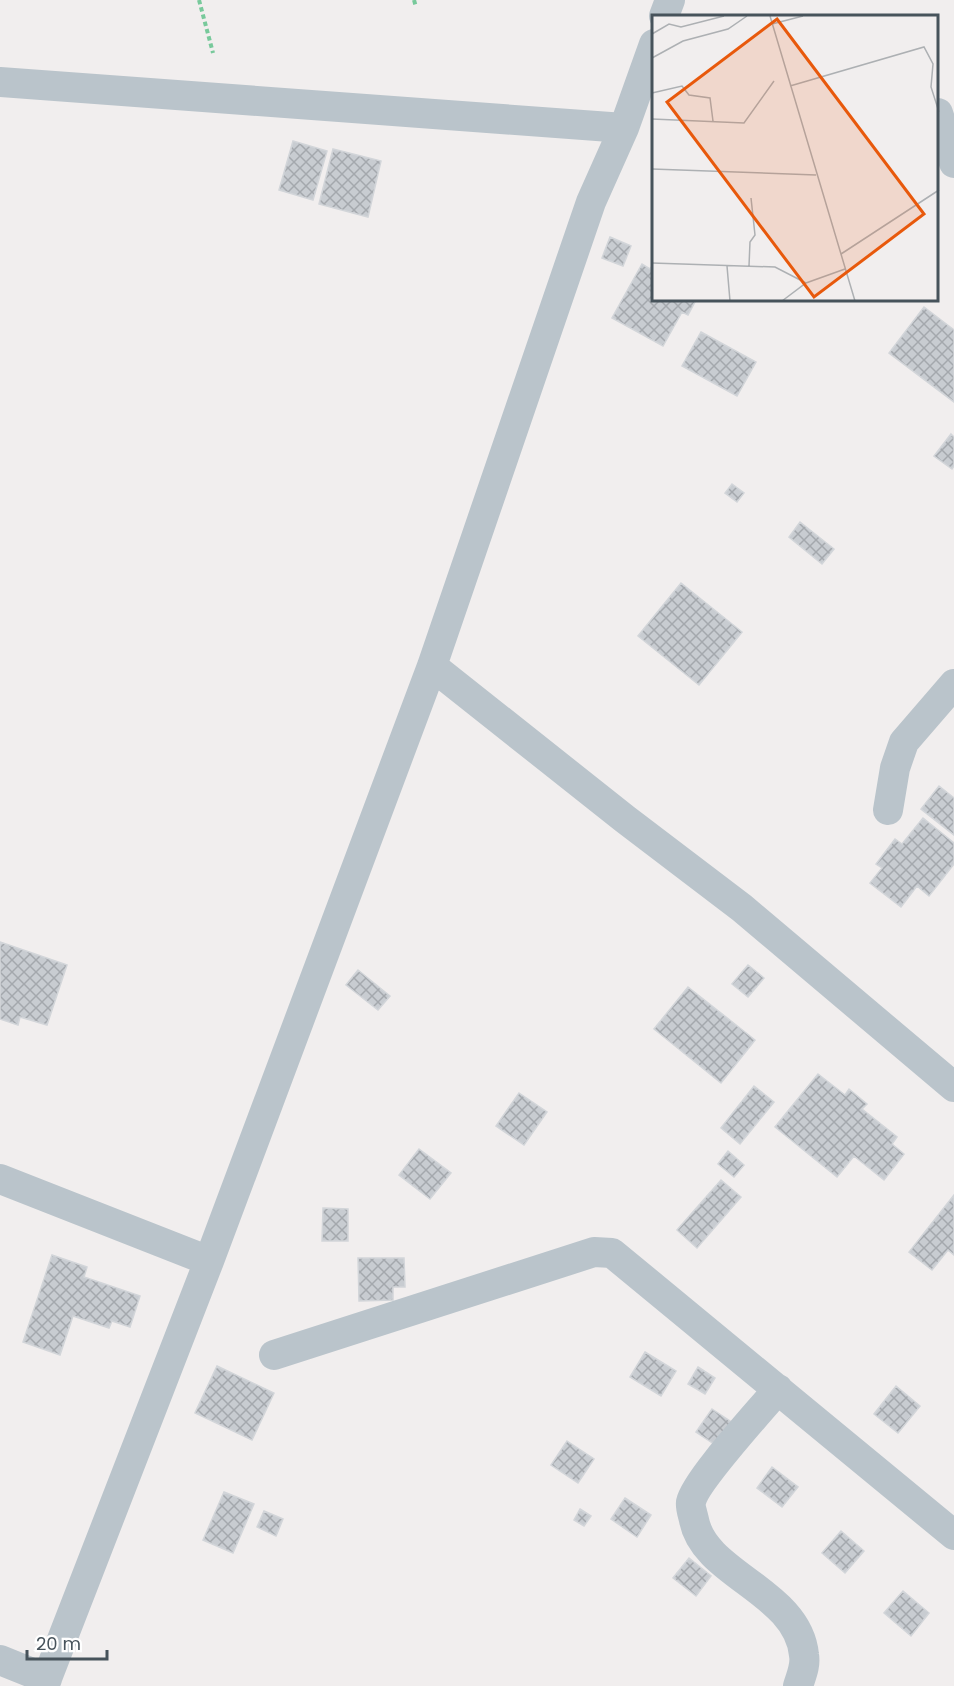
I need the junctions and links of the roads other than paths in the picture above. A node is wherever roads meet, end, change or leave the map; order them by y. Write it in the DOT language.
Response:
graph roads {
  1 [pos="670,0"];
  2 [pos="664,15"];
  3 [pos="652,50"];
  4 [pos="0,82"];
  5 [pos="939,114"];
  6 [pos="624,128"];
  7 [pos="954,163"];
  8 [pos="432,666"];
  9 [pos="954,684"];
  10 [pos="888,810"];
  11 [pos="954,1087"];
  12 [pos="0,1179"];
  13 [pos="209,1261"];
  14 [pos="274,1355"];
  15 [pos="778,1389"];
  16 [pos="954,1535"];
  17 [pos="0,1660"];
  18 [pos="46,1682"];
  19 [pos="798,1686"];
  1 -- 2 [label="street"];
  3 -- 6 [label="street"];
  4 -- 6 [label="street"];
  5 -- 7 [label="street"];
  6 -- 8 [label="street"];
  8 -- 11 [label="street"];
  8 -- 13 [label="street"];
  9 -- 10 [label="street"];
  12 -- 13 [label="street"];
  13 -- 18 [label="street"];
  14 -- 15 [label="street"];
  15 -- 16 [label="street"];
  15 -- 19 [label="street"];
  17 -- 18 [label="street"];
}
